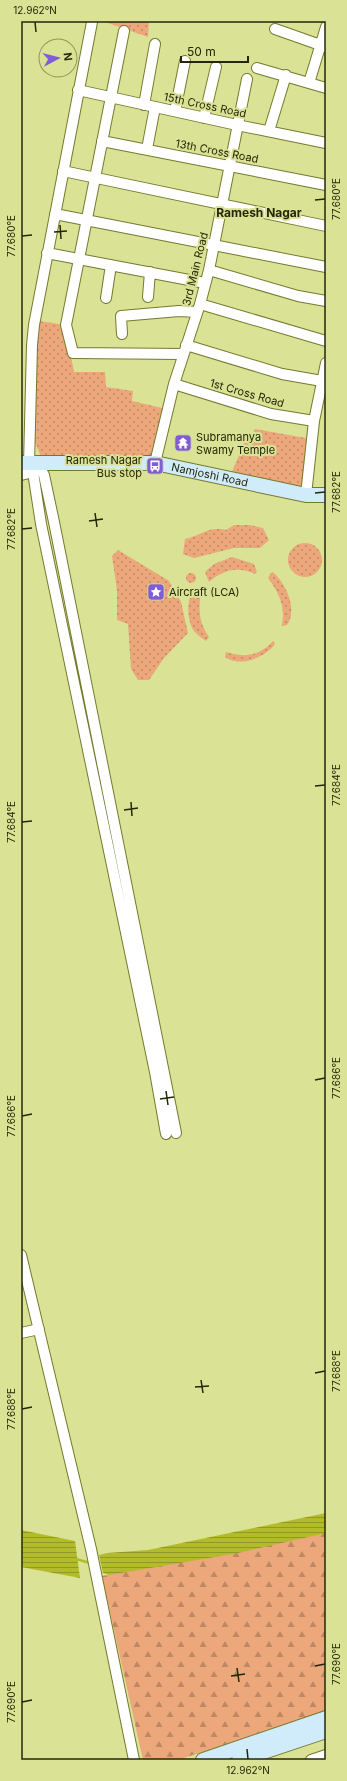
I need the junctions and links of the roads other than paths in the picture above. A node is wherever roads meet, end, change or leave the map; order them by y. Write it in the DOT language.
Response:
graph roads {
  1 [pos="92,22"];
  2 [pos="326,27"];
  3 [pos="275,29"];
  4 [pos="124,32"];
  5 [pos="155,44"];
  6 [pos="323,46"];
  7 [pos="185,61"];
  8 [pos="216,67"];
  9 [pos="257,68"];
  10 [pos="286,75"];
  11 [pos="248,79"];
  12 [pos="309,83"];
  13 [pos="326,88"];
  14 [pos="78,90"];
  15 [pos="111,97"];
  16 [pos="144,105"];
  17 [pos="156,107"];
  18 [pos="175,111"];
  19 [pos="204,118"];
  20 [pos="237,125"];
  21 [pos="269,131"];
  22 [pos="102,141"];
  23 [pos="326,143"];
  24 [pos="147,149"];
  25 [pos="230,166"];
  26 [pos="63,171"];
  27 [pos="96,177"];
  28 [pos="326,185"];
  29 [pos="223,205"];
  30 [pos="55,214"];
  31 [pos="87,220"];
  32 [pos="326,226"];
  33 [pos="214,244"];
  34 [pos="47,253"];
  35 [pos="79,259"];
  36 [pos="111,265"];
  37 [pos="326,267"];
  38 [pos="209,270"];
  39 [pos="150,272"];
  40 [pos="205,283"];
  41 [pos="148,297"];
  42 [pos="106,298"];
  43 [pos="326,301"];
  44 [pos="198,308"];
  45 [pos="122,334"];
  46 [pos="326,341"];
  47 [pos="184,350"];
  48 [pos="326,363"];
  49 [pos="322,381"];
  50 [pos="174,384"];
  51 [pos="314,421"];
  52 [pos="155,463"];
  53 [pos="28,467"];
  54 [pos="306,495"];
  55 [pos="326,496"];
  56 [pos="176,1133"];
  57 [pos="166,1134"];
  58 [pos="21,1255"];
  59 [pos="26,1298"];
  60 [pos="39,1329"];
  61 [pos="21,1333"];
  62 [pos="326,1718"];
  63 [pos="326,1731"];
  64 [pos="326,1755"];
  65 [pos="134,1760"];
  66 [pos="203,1760"];
  67 [pos="239,1760"];
  68 [pos="311,1760"];
  1 -- 14 [label="street"];
  2 -- 6 [label="street"];
  3 -- 6 [label="street"];
  4 -- 15 [label="street"];
  5 -- 16 [label="street"];
  6 -- 12 [label="street"];
  7 -- 18 [label="street"];
  8 -- 19 [label="street"];
  9 -- 10 [label="street"];
  10 -- 12 [label="street"];
  10 -- 21 [label="street"];
  11 -- 20 [label="street, 3rd Main Road"];
  12 -- 13 [label="street"];
  14 -- 15 [label="street, 15th Cross Road"];
  14 -- 26 [label="street"];
  15 -- 16 [label="street, 15th Cross Road"];
  15 -- 22 [label="street"];
  16 -- 17 [label="street, 15th Cross Road"];
  17 -- 18 [label="street, 15th Cross Road"];
  17 -- 24 [label="street"];
  18 -- 19 [label="street, 15th Cross Road"];
  19 -- 20 [label="street, 15th Cross Road"];
  20 -- 21 [label="street, 15th Cross Road"];
  20 -- 25 [label="street, 3rd Main Road"];
  21 -- 23 [label="street, 15th Cross Road"];
  22 -- 24 [label="street, 13th Cross Road"];
  22 -- 27 [label="street"];
  24 -- 25 [label="street, 13th Cross Road"];
  25 -- 28 [label="street, 13th Cross Road"];
  25 -- 29 [label="street, 3rd Main Road"];
  26 -- 27 [label="street"];
  26 -- 30 [label="street"];
  27 -- 29 [label="street"];
  27 -- 31 [label="street"];
  29 -- 32 [label="street"];
  29 -- 33 [label="street, 3rd Main Road"];
  30 -- 31 [label="street"];
  30 -- 34 [label="street"];
  31 -- 33 [label="street"];
  31 -- 35 [label="street"];
  33 -- 37 [label="street"];
  33 -- 38 [label="street, 3rd Main Road"];
  34 -- 35 [label="street"];
  34 -- 53 [label="street"];
  35 -- 36 [label="street"];
  35 -- 47 [label="street"];
  36 -- 39 [label="street"];
  36 -- 42 [label="street"];
  38 -- 40 [label="street, 3rd Main Road"];
  38 -- 43 [label="street"];
  39 -- 40 [label="street"];
  39 -- 41 [label="street"];
  40 -- 44 [label="street, 3rd Main Road"];
  44 -- 45 [label="street"];
  44 -- 46 [label="street"];
  44 -- 47 [label="street, 3rd Main Road"];
  47 -- 49 [label="street"];
  47 -- 50 [label="street, 3rd Main Road"];
  48 -- 49 [label="street"];
  49 -- 51 [label="street"];
  50 -- 51 [label="street, 1st Cross Road"];
  50 -- 52 [label="street, 3rd Main Road"];
  51 -- 54 [label="street"];
  52 -- 53 [label="main road, Namjoshi Road"];
  52 -- 54 [label="main road, Namjoshi Road"];
  53 -- 56 [label="street"];
  53 -- 57 [label="street"];
  54 -- 55 [label="main road, Namjoshi Road"];
  58 -- 59 [label="street"];
  59 -- 60 [label="street"];
  60 -- 61 [label="street"];
  60 -- 65 [label="street"];
  62 -- 66 [label="main road"];
  63 -- 67 [label="main road"];
  64 -- 68 [label="street"];
}
